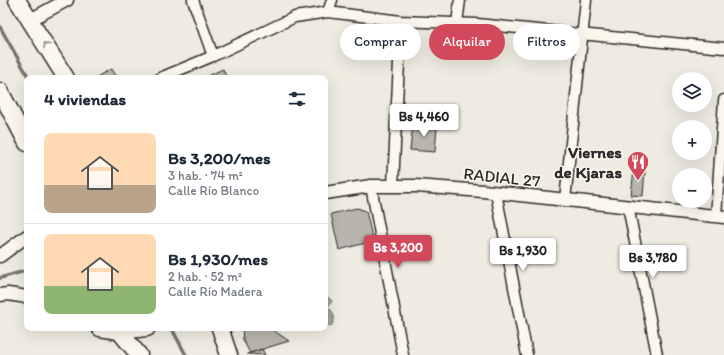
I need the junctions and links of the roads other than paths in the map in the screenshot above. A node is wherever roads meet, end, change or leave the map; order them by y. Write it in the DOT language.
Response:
graph roads {
  1 [pos="17,0"];
  2 [pos="67,0"];
  3 [pos="193,0"];
  4 [pos="332,0"];
  5 [pos="460,0"];
  6 [pos="586,0"];
  7 [pos="328,12"];
  8 [pos="30,20"];
  9 [pos="401,21"];
  10 [pos="457,23"];
  11 [pos="582,35"];
  12 [pos="724,48"];
  13 [pos="213,56"];
  14 [pos="64,75"];
  15 [pos="167,75"];
  16 [pos="0,91"];
  17 [pos="724,100"];
  18 [pos="5,111"];
  19 [pos="24,139"];
  20 [pos="393,185"];
  21 [pos="370,186"];
  22 [pos="328,193"];
  23 [pos="496,193"];
  24 [pos="565,200"];
  25 [pos="628,206"];
  26 [pos="720,216"];
  27 [pos="24,238"];
  28 [pos="0,256"];
  29 [pos="0,296"];
  30 [pos="24,297"];
  31 [pos="119,331"];
  32 [pos="221,331"];
  33 [pos="139,355"];
  34 [pos="229,355"];
  35 [pos="403,355"];
  36 [pos="527,355"];
  37 [pos="657,355"];
  1 -- 8 [label="highway"];
  2 -- 8 [label="street"];
  3 -- 13 [label="street"];
  4 -- 7 [label="street"];
  5 -- 10 [label="street"];
  6 -- 11 [label="street"];
  7 -- 9 [label="street"];
  7 -- 13 [label="street"];
  14 -- 8 [label="highway, one-way"];
  9 -- 10 [label="street"];
  9 -- 20 [label="street"];
  10 -- 11 [label="street"];
  11 -- 12 [label="street"];
  11 -- 24 [label="street"];
  13 -- 15 [label="street"];
  16 -- 18 [label="highway"];
  17 -- 26 [label="street"];
  18 -- 19 [label="highway"];
  20 -- 21 [label="street, RADIAL 27"];
  20 -- 23 [label="street, RADIAL 27"];
  21 -- 22 [label="street, RADIAL 27"];
  21 -- 35 [label="street"];
  23 -- 24 [label="street, RADIAL 27"];
  23 -- 36 [label="street"];
  24 -- 25 [label="street, RADIAL 27"];
  25 -- 26 [label="street, RADIAL 27"];
  25 -- 37 [label="street"];
  27 -- 28 [label="street"];
  29 -- 30 [label="street"];
  31 -- 33 [label="highway"];
  32 -- 34 [label="highway"];
}
